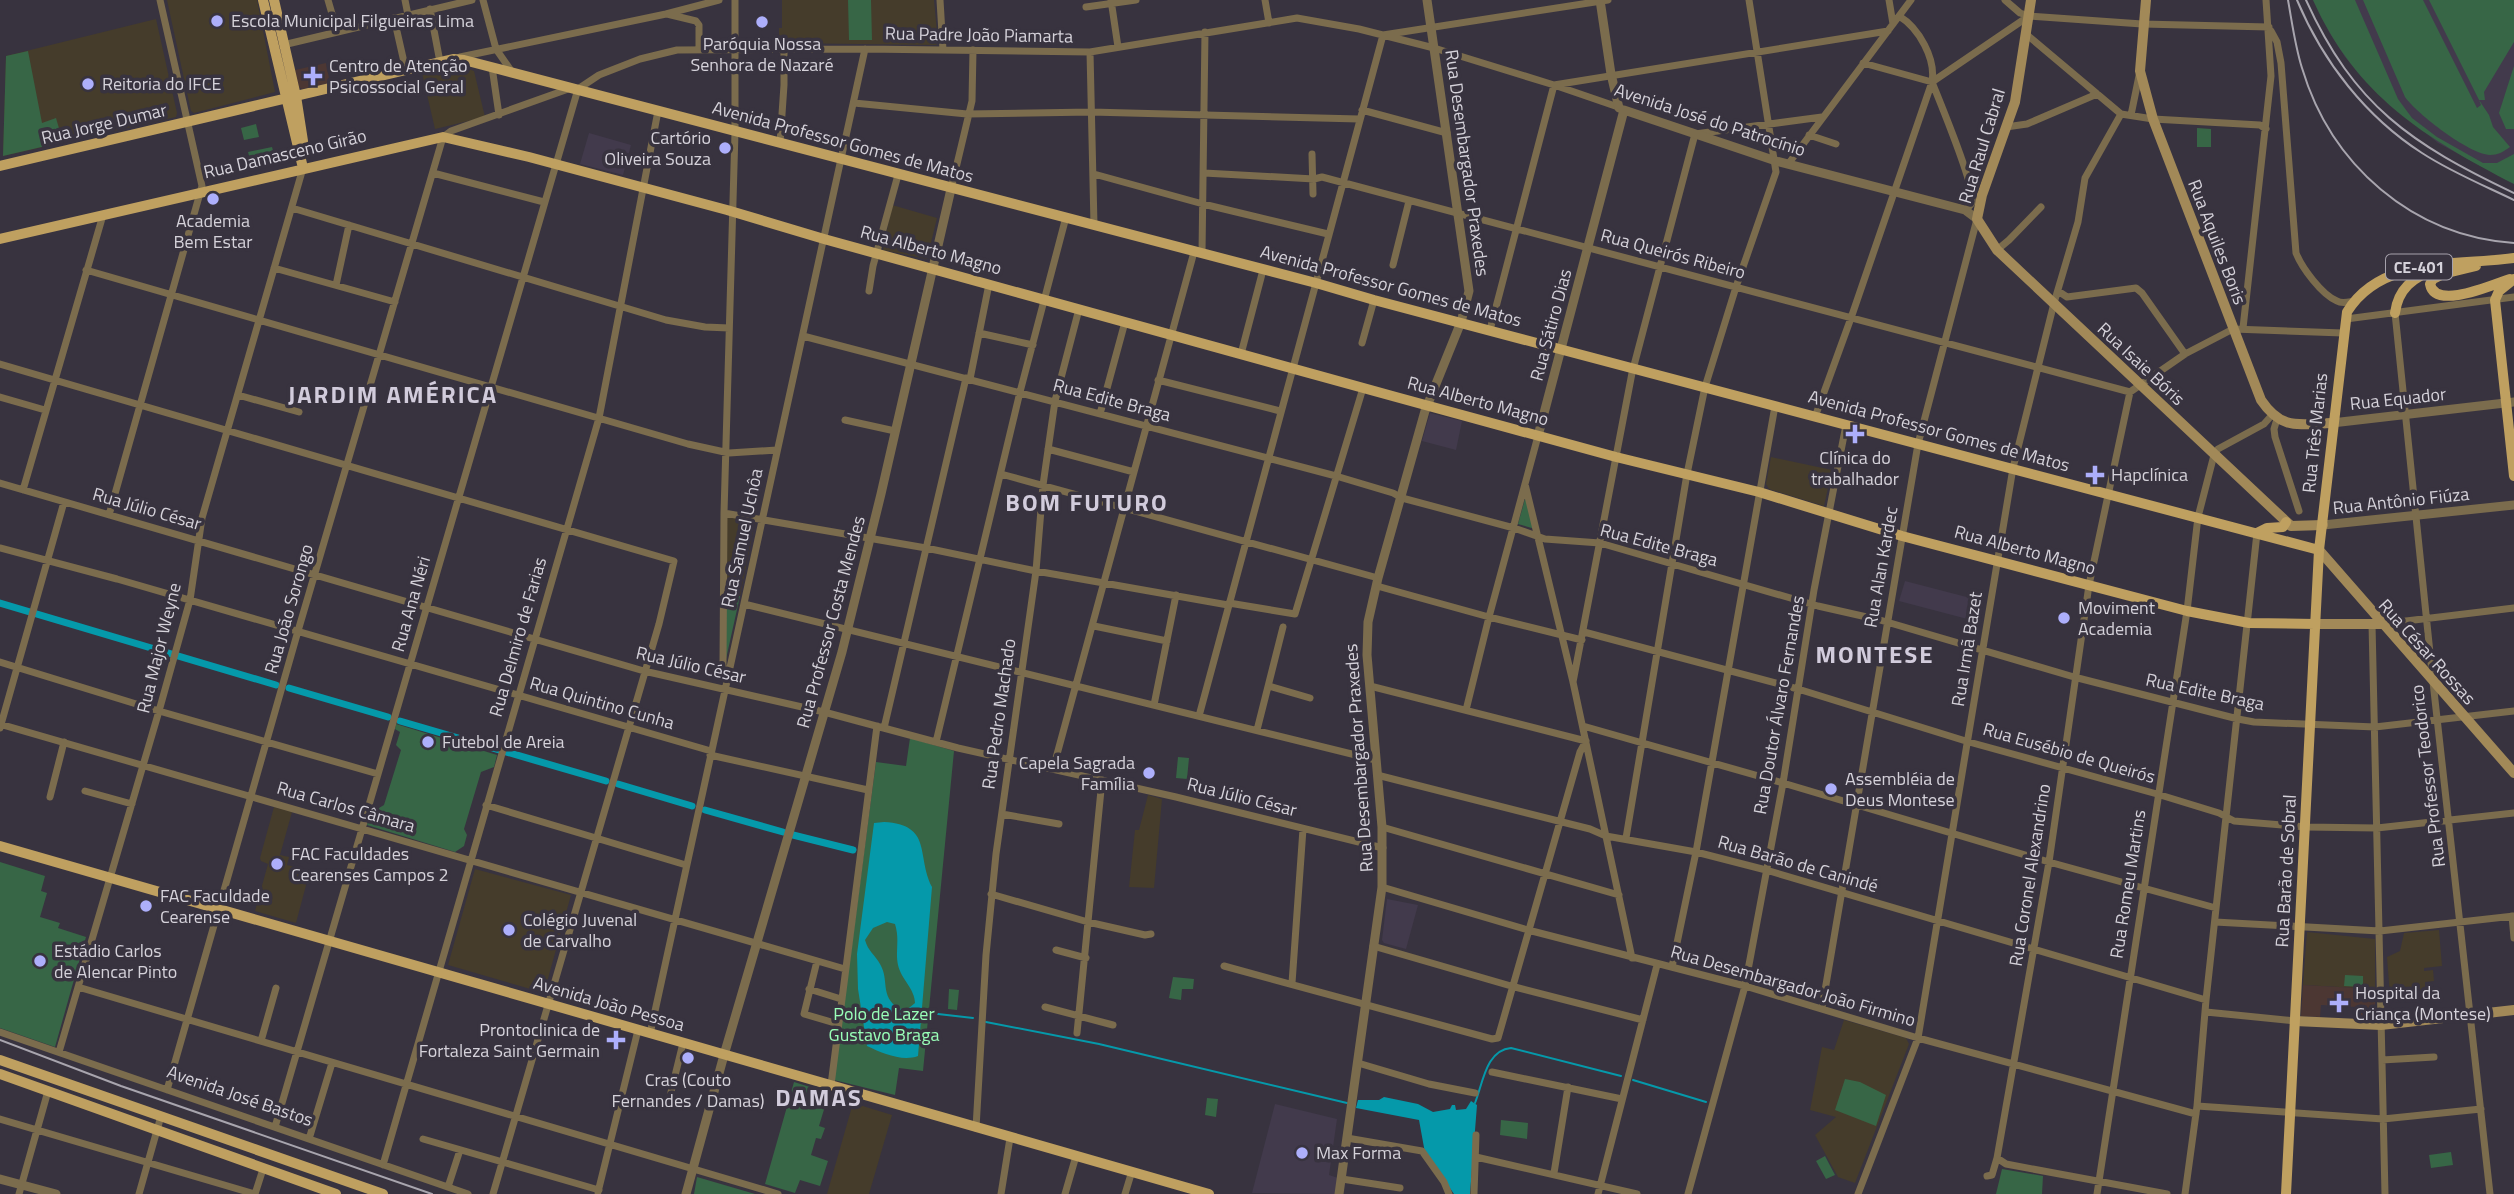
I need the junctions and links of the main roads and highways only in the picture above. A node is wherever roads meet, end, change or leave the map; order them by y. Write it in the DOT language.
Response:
graph roads {
  1 [pos="263,0"];
  2 [pos="274,0"];
  3 [pos="2031,0"];
  4 [pos="2146,0"];
  5 [pos="454,58"];
  6 [pos="291,97"];
  7 [pos="443,137"];
  8 [pos="0,166"];
  9 [pos="305,167"];
  10 [pos="1977,219"];
  11 [pos="0,239"];
  12 [pos="2510,259"];
  13 [pos="2451,263"];
  14 [pos="2514,278"];
  15 [pos="2395,313"];
  16 [pos="2510,403"];
  17 [pos="2278,419"];
  18 [pos="2332,423"];
  19 [pos="2514,475"];
  20 [pos="2288,524"];
  21 [pos="2323,525"];
  22 [pos="2257,533"];
  23 [pos="2319,551"];
  24 [pos="2315,624"];
  25 [pos="2376,624"];
  26 [pos="2514,773"];
  27 [pos="0,846"];
  28 [pos="2514,1010"];
  29 [pos="2295,1021"];
  30 [pos="0,1060"];
  31 [pos="0,1074"];
  32 [pos="378,1193"];
  33 [pos="336,1194"];
  34 [pos="1209,1194"];
  35 [pos="2286,1194"];
  1 -- 6 [label="main road"];
  2 -- 6 [label="main road"];
  3 -- 10 [label="main road, Rua Raul Cabral"];
  4 -- 17 [label="main road, Rua Aquiles Boris"];
  5 -- 6 [label="main road, Rua Jorge Dumar"];
  5 -- 22 [label="main road, Avenida Professor Gomes de Matos"];
  6 -- 8 [label="main road, Rua Jorge Dumar"];
  6 -- 9 [label="main road"];
  7 -- 9 [label="main road, Rua Damasceno Girão"];
  7 -- 24 [label="main road, Rua Alberto Magno"];
  9 -- 11 [label="main road, Rua Damasceno Girão"];
  10 -- 20 [label="main road, Rua Isaie Bóris"];
  12 -- 13 [label="main road, CE-401"];
  12 -- 14 [label="main road"];
  13 -- 15 [label="main road"];
  13 -- 18 [label="main road, Rua Três Marias / CE-401"];
  14 -- 16 [label="main road"];
  16 -- 19 [label="main road"];
  17 -- 18 [label="main road, Rua Equador"];
  18 -- 21 [label="main road, Rua Três Marias"];
  20 -- 21 [label="main road, Rua Antônio Fiúza"];
  20 -- 22 [label="main road"];
  21 -- 23 [label="main road, Rua Três Marias"];
  22 -- 23 [label="main road, Avenida Professor Gomes de Matos"];
  23 -- 24 [label="main road, Rua Barão de Sobral"];
  23 -- 25 [label="main road, Rua César Rossas"];
  24 -- 25 [label="main road, Rua Alberto Magno"];
  24 -- 29 [label="main road, Rua Barão de Sobral"];
  25 -- 26 [label="main road, Rua César Rossas"];
  27 -- 34 [label="main road, Avenida João Pessoa"];
  28 -- 29 [label="main road"];
  29 -- 35 [label="main road, Rua Barão de Sobral"];
  30 -- 32 [label="main road"];
  31 -- 33 [label="main road"];
}
